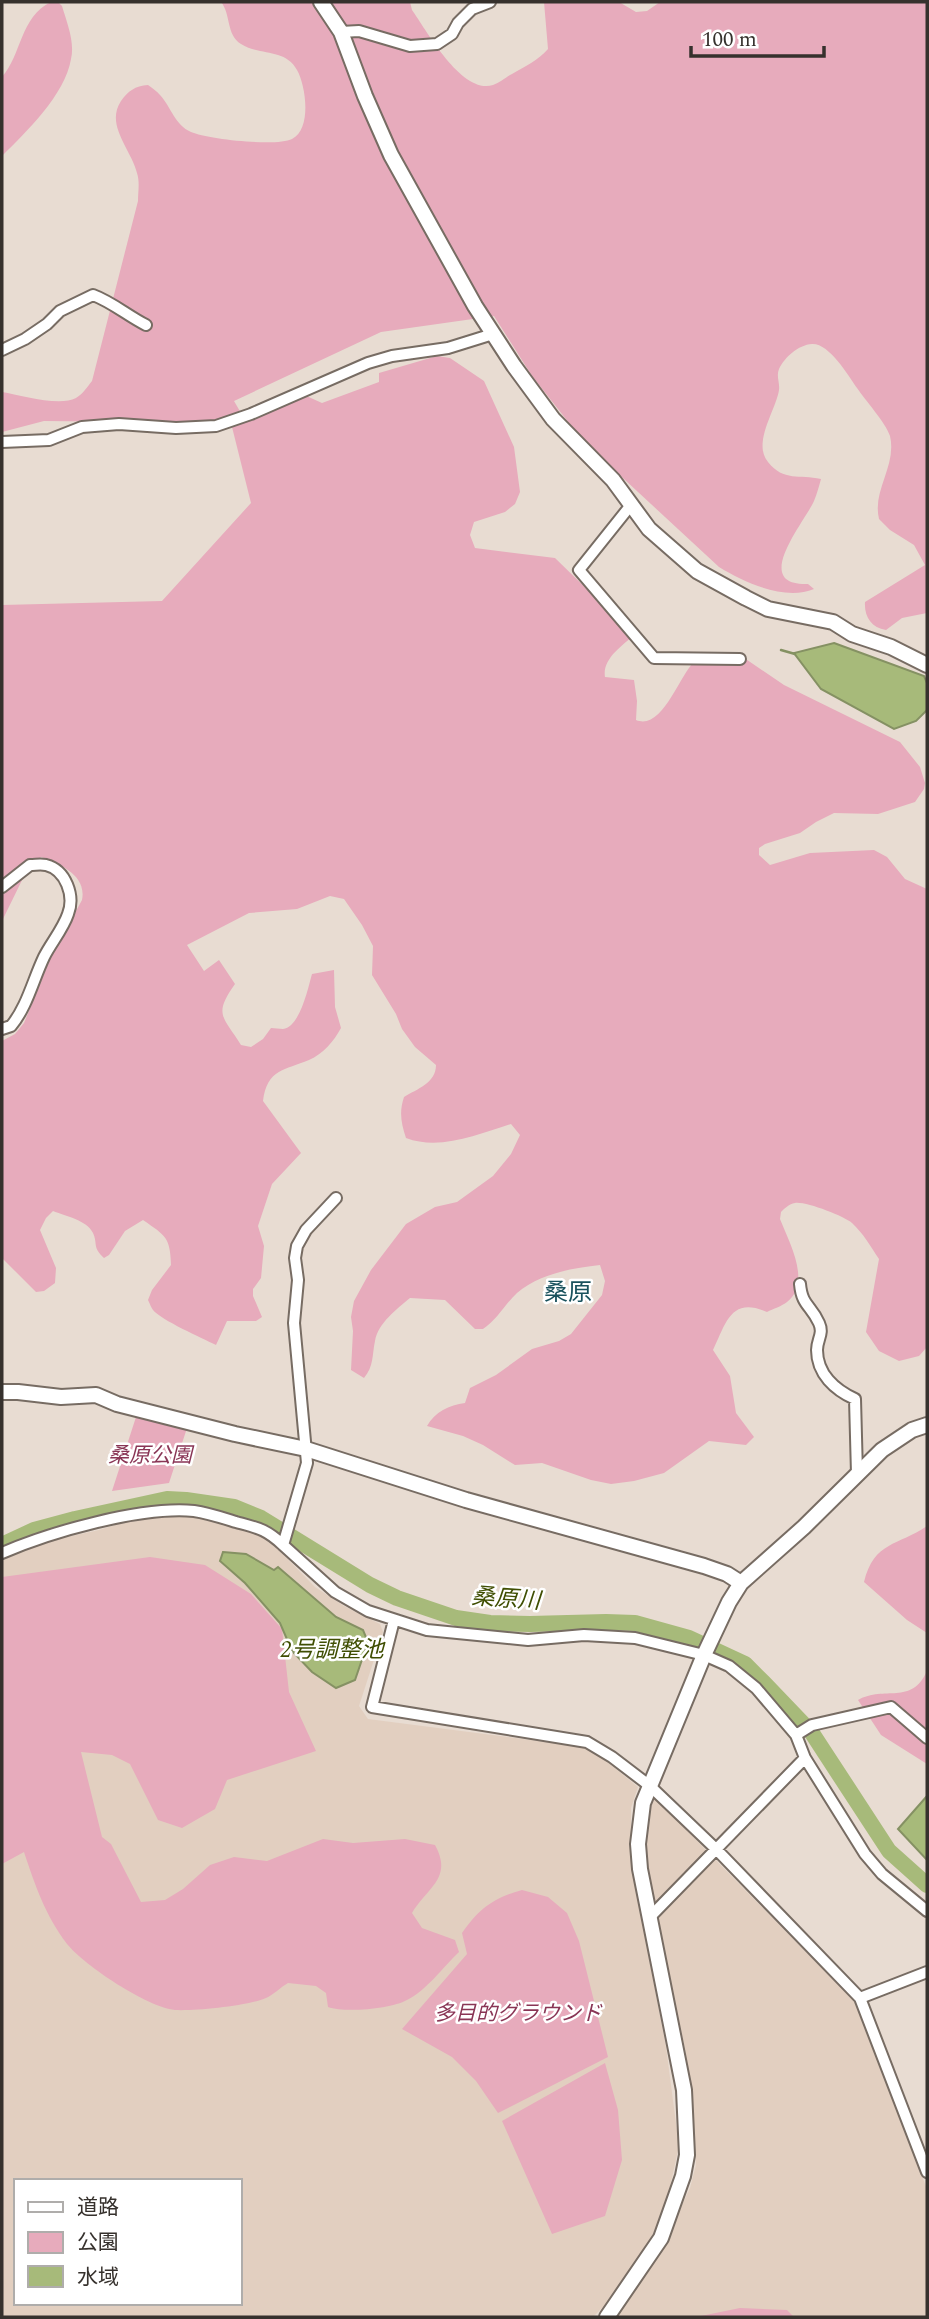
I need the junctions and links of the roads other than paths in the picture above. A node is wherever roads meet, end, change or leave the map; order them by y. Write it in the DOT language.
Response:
graph roads {
  1 [pos="321,2"];
  2 [pos="490,2"];
  3 [pos="341,32"];
  4 [pos="146,325"];
  5 [pos="493,334"];
  6 [pos="2,350"];
  7 [pos="2,442"];
  8 [pos="631,505"];
  9 [pos="740,659"];
  10 [pos="927,665"];
  11 [pos="2,887"];
  12 [pos="2,1029"];
  13 [pos="336,1198"];
  14 [pos="800,1284"];
  15 [pos="2,1392"];
  16 [pos="927,1425"];
  17 [pos="306,1449"];
  18 [pos="857,1474"];
  19 [pos="284,1542"];
  20 [pos="2,1553"];
  21 [pos="741,1583"];
  22 [pos="394,1620"];
  23 [pos="704,1655"];
  24 [pos="796,1735"];
  25 [pos="927,1738"];
  26 [pos="805,1758"];
  27 [pos="650,1786"];
  28 [pos="717,1850"];
  29 [pos="927,1911"];
  30 [pos="650,1917"];
  31 [pos="927,1972"];
  32 [pos="860,1998"];
  33 [pos="927,2172"];
  34 [pos="607,2317"];
  1 -- 3 [label="street"];
  2 -- 3 [label="street"];
  3 -- 5 [label="street"];
  4 -- 6 [label="street"];
  5 -- 7 [label="street"];
  5 -- 8 [label="street"];
  8 -- 9 [label="street"];
  8 -- 10 [label="street"];
  11 -- 12 [label="street"];
  13 -- 17 [label="street"];
  14 -- 18 [label="street"];
  15 -- 17 [label="street"];
  16 -- 18 [label="street"];
  17 -- 19 [label="street"];
  17 -- 21 [label="street"];
  18 -- 21 [label="street"];
  19 -- 20 [label="street"];
  19 -- 22 [label="street"];
  21 -- 23 [label="street"];
  22 -- 23 [label="street"];
  22 -- 27 [label="street"];
  23 -- 24 [label="street"];
  23 -- 27 [label="street"];
  24 -- 25 [label="street"];
  24 -- 26 [label="street"];
  26 -- 28 [label="street"];
  26 -- 29 [label="street"];
  27 -- 28 [label="street"];
  27 -- 30 [label="street"];
  28 -- 30 [label="street"];
  28 -- 32 [label="street"];
  30 -- 34 [label="street"];
  31 -- 32 [label="street"];
  32 -- 33 [label="street"];
}
